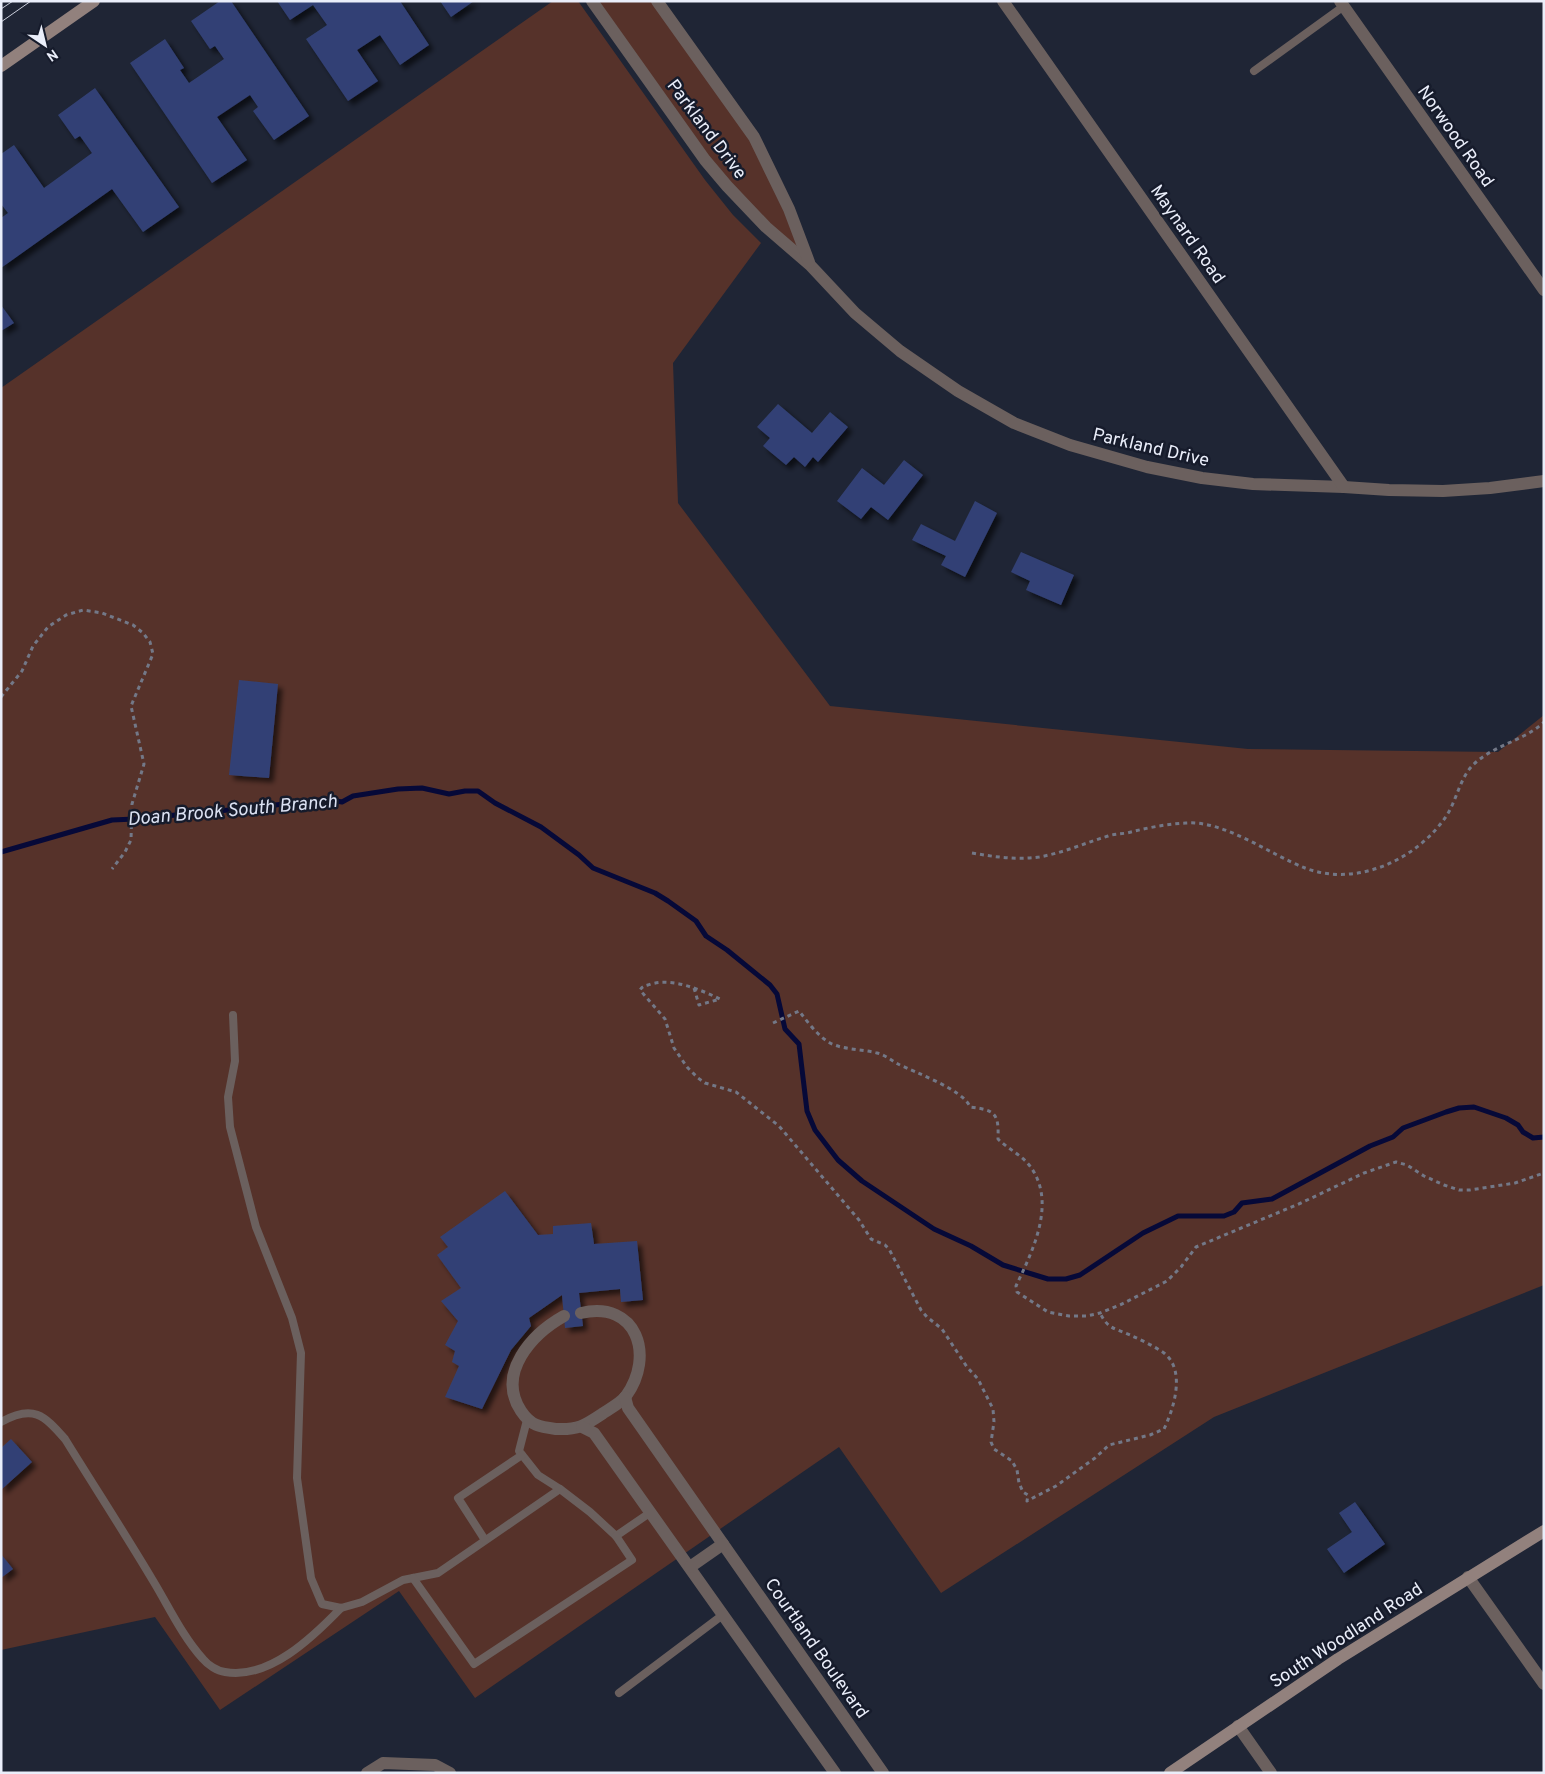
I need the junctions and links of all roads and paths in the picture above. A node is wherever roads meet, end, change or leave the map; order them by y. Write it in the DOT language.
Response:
graph roads {
  1 [pos="94,1"];
  2 [pos="592,1"];
  3 [pos="657,1"];
  4 [pos="1003,1"];
  5 [pos="1342,4"];
  6 [pos="1,66"];
  7 [pos="1254,71"];
  8 [pos="810,265"];
  9 [pos="1544,290"];
  10 [pos="1544,481"];
  11 [pos="1344,487"];
  12 [pos="1,696"];
  13 [pos="1544,722"];
  14 [pos="972,853"];
  15 [pos="112,869"];
  16 [pos="694,988"];
  17 [pos="233,1015"];
  18 [pos="773,1024"];
  19 [pos="1544,1174"];
  20 [pos="582,1312"];
  21 [pos="1100,1313"];
  22 [pos="564,1316"];
  23 [pos="625,1397"];
  24 [pos="527,1420"];
  25 [pos="1,1422"];
  26 [pos="582,1427"];
  27 [pos="522,1455"];
  28 [pos="560,1489"];
  29 [pos="651,1512"];
  30 [pos="1544,1531"];
  31 [pos="616,1536"];
  32 [pos="485,1540"];
  33 [pos="723,1544"];
  34 [pos="690,1566"];
  35 [pos="1468,1577"];
  36 [pos="413,1578"];
  37 [pos="341,1608"];
  38 [pos="724,1614"];
  39 [pos="1544,1684"];
  40 [pos="619,1693"];
  41 [pos="1238,1726"];
  42 [pos="367,1773"];
  43 [pos="450,1773"];
  44 [pos="835,1773"];
  45 [pos="884,1773"];
  46 [pos="1170,1773"];
  47 [pos="1271,1773"];
  1 -- 6 [label="street"];
  2 -- 8 [label="street, Parkland Drive"];
  3 -- 8 [label="street, Parkland Drive"];
  4 -- 11 [label="street, Maynard Road"];
  5 -- 7 [label="lane"];
  5 -- 9 [label="street, Norwood Road"];
  8 -- 11 [label="street, Parkland Drive"];
  10 -- 11 [label="street, Parkland Drive"];
  12 -- 15 [label="path"];
  13 -- 14 [label="path"];
  16 -- 16 [label="path"];
  16 -- 21 [label="path"];
  17 -- 37 [label="lane"];
  18 -- 21 [label="path"];
  19 -- 21 [label="path"];
  20 -- 23 [label="street"];
  22 -- 24 [label="street"];
  23 -- 26 [label="street"];
  23 -- 33 [label="street, Courtland Boulevard"];
  24 -- 26 [label="street"];
  24 -- 27 [label="lane"];
  25 -- 37 [label="lane"];
  26 -- 29 [label="street"];
  27 -- 28 [label="lane"];
  27 -- 32 [label="lane"];
  28 -- 31 [label="lane"];
  28 -- 32 [label="lane"];
  29 -- 31 [label="lane"];
  29 -- 34 [label="street"];
  30 -- 35 [label="street, South Woodland Road"];
  31 -- 36 [label="lane"];
  32 -- 36 [label="lane"];
  33 -- 34 [label="street"];
  33 -- 45 [label="street, Courtland Boulevard"];
  34 -- 38 [label="street"];
  35 -- 39 [label="street"];
  35 -- 41 [label="street, South Woodland Road"];
  36 -- 37 [label="lane"];
  38 -- 40 [label="lane"];
  38 -- 44 [label="street"];
  41 -- 46 [label="street, South Woodland Road"];
  41 -- 47 [label="street"];
  42 -- 43 [label="street"];
}
